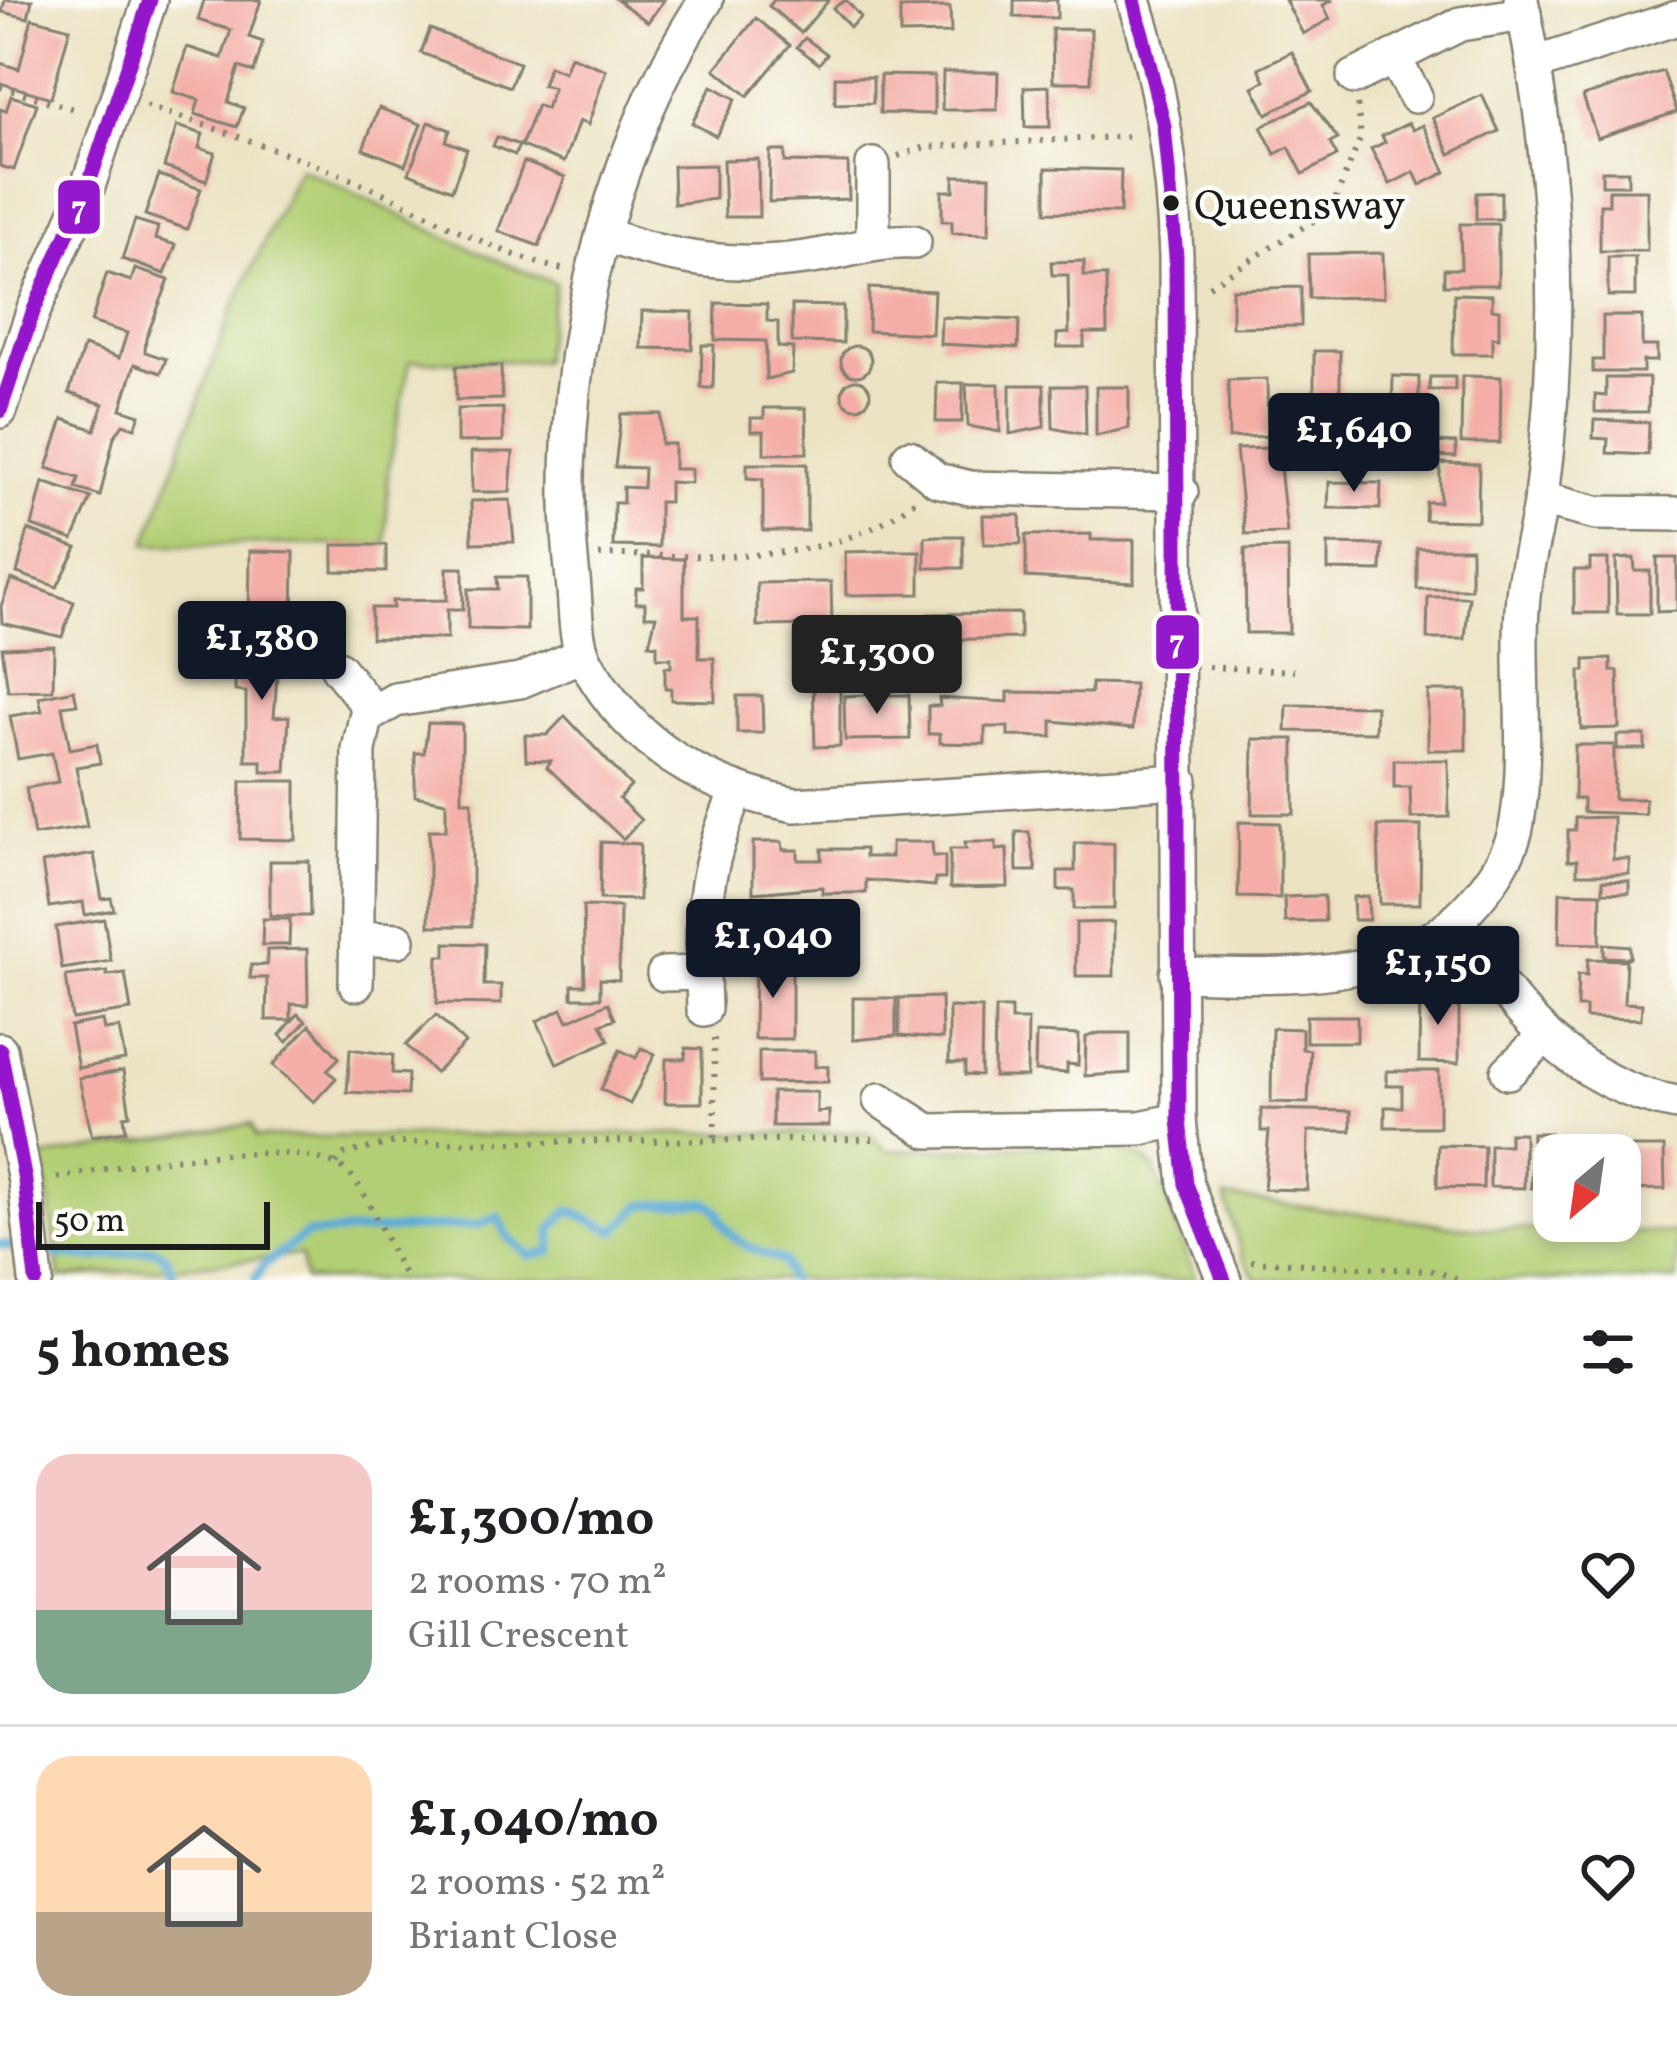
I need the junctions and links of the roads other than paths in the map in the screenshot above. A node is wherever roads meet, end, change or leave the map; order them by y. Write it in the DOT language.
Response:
graph roads {
  1 [pos="151,0"];
  2 [pos="706,0"];
  3 [pos="1134,0"];
  4 [pos="1523,7"];
  5 [pos="1677,18"];
  6 [pos="1393,57"];
  7 [pos="1535,64"];
  8 [pos="1354,77"];
  9 [pos="1414,96"];
  10 [pos="873,164"];
  11 [pos="605,236"];
  12 [pos="873,240"];
  13 [pos="914,242"];
  14 [pos="0,411"];
  15 [pos="909,457"];
  16 [pos="1181,492"];
  17 [pos="1541,499"];
  18 [pos="1677,514"];
  19 [pos="582,655"];
  20 [pos="338,668"];
  21 [pos="373,711"];
  22 [pos="1181,781"];
  23 [pos="736,795"];
  24 [pos="1457,919"];
  25 [pos="357,938"];
  26 [pos="398,940"];
  27 [pos="703,973"];
  28 [pos="664,974"];
  29 [pos="1177,974"];
  30 [pos="356,984"];
  31 [pos="704,1009"];
  32 [pos="1544,1036"];
  33 [pos="0,1050"];
  34 [pos="1508,1072"];
  35 [pos="1677,1103"];
  36 [pos="894,1109"];
  37 [pos="1179,1120"];
  38 [pos="1222,1276"];
  39 [pos="36,1279"];
  1 -- 14 [label="street"];
  2 -- 11 [label="street"];
  3 -- 16 [label="street"];
  4 -- 6 [label="street"];
  4 -- 7 [label="street"];
  5 -- 7 [label="street"];
  6 -- 8 [label="street"];
  6 -- 9 [label="street"];
  7 -- 17 [label="street"];
  10 -- 12 [label="street"];
  11 -- 12 [label="street"];
  11 -- 19 [label="street"];
  12 -- 13 [label="street"];
  15 -- 16 [label="street"];
  16 -- 22 [label="street"];
  17 -- 18 [label="street"];
  17 -- 24 [label="street"];
  19 -- 21 [label="street"];
  19 -- 23 [label="street"];
  20 -- 21 [label="street"];
  21 -- 25 [label="street"];
  22 -- 23 [label="street"];
  22 -- 29 [label="street"];
  23 -- 27 [label="street"];
  24 -- 29 [label="street"];
  24 -- 32 [label="street"];
  25 -- 26 [label="street"];
  25 -- 30 [label="street"];
  27 -- 28 [label="street"];
  27 -- 31 [label="street"];
  29 -- 37 [label="street"];
  32 -- 34 [label="street"];
  32 -- 35 [label="street"];
  33 -- 39 [label="street"];
  36 -- 37 [label="street"];
  37 -- 38 [label="street"];
}
